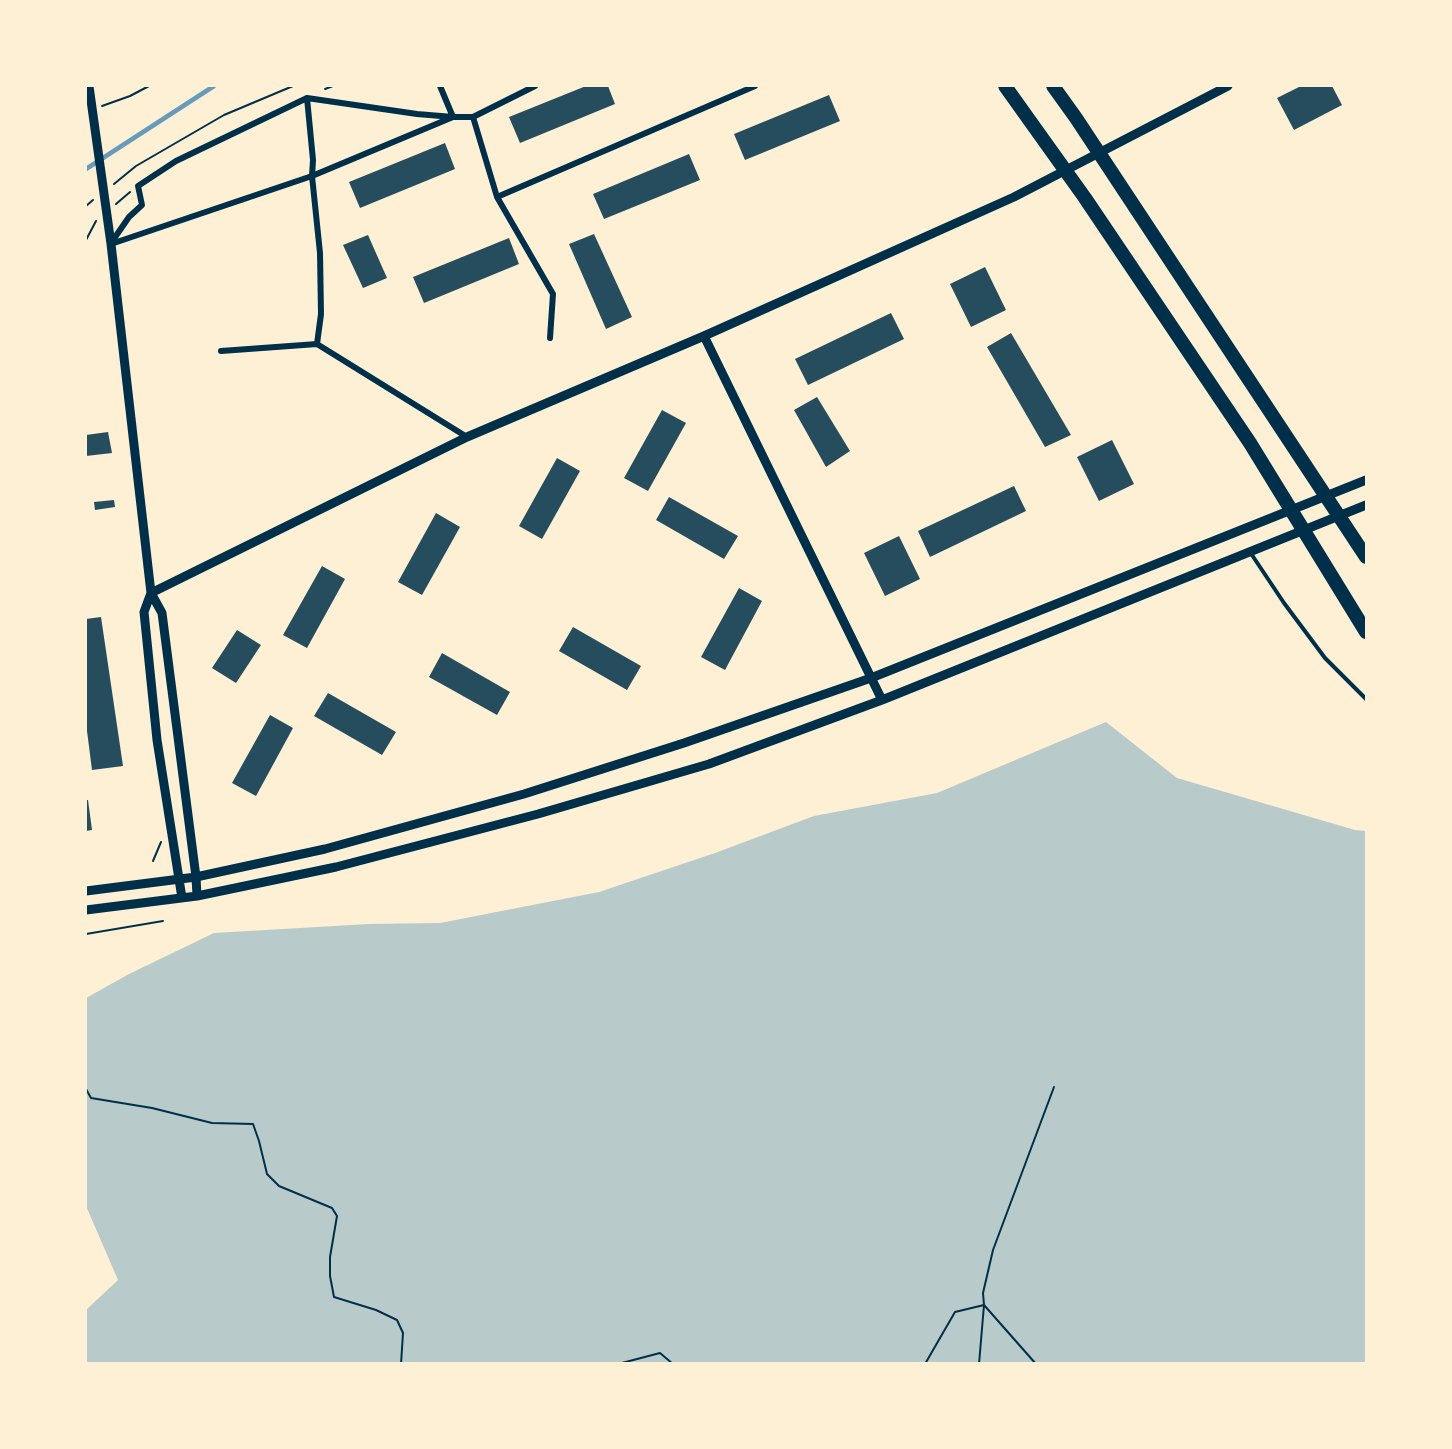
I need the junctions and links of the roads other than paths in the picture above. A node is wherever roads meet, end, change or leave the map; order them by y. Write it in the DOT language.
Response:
graph roads {
  1 [pos="89,86"];
  2 [pos="440,86"];
  3 [pos="536,86"];
  4 [pos="755,86"];
  5 [pos="1005,86"];
  6 [pos="1053,86"];
  7 [pos="1228,86"];
  8 [pos="308,98"];
  9 [pos="453,117"];
  10 [pos="473,117"];
  11 [pos="312,176"];
  12 [pos="497,197"];
  13 [pos="111,243"];
  14 [pos="704,336"];
  15 [pos="550,338"];
  16 [pos="317,344"];
  17 [pos="221,351"];
  18 [pos="467,437"];
  19 [pos="1366,480"];
  20 [pos="1366,505"];
  21 [pos="1250,552"];
  22 [pos="1366,557"];
  23 [pos="151,593"];
  24 [pos="1366,632"];
  25 [pos="871,678"];
  26 [pos="1366,699"];
  27 [pos="882,700"];
  28 [pos="196,877"];
  29 [pos="179,880"];
  30 [pos="86,891"];
  31 [pos="197,896"];
  32 [pos="182,898"];
  33 [pos="86,910"];
  1 -- 13 [label="street"];
  2 -- 9 [label="street"];
  3 -- 10 [label="street"];
  4 -- 12 [label="street"];
  5 -- 24 [label="highway"];
  6 -- 22 [label="highway"];
  7 -- 14 [label="street"];
  8 -- 9 [label="street"];
  8 -- 11 [label="street"];
  8 -- 13 [label="street"];
  9 -- 10 [label="street"];
  9 -- 11 [label="street"];
  10 -- 12 [label="street"];
  11 -- 13 [label="street"];
  11 -- 16 [label="street"];
  12 -- 15 [label="street"];
  13 -- 23 [label="street"];
  14 -- 18 [label="street"];
  14 -- 25 [label="street"];
  16 -- 17 [label="street"];
  16 -- 18 [label="street"];
  18 -- 23 [label="street"];
  19 -- 25 [label="street"];
  20 -- 21 [label="street"];
  21 -- 26 [label="lane"];
  21 -- 27 [label="street"];
  23 -- 28 [label="street"];
  23 -- 29 [label="street"];
  25 -- 27 [label="street"];
  25 -- 28 [label="street"];
  27 -- 31 [label="street"];
  28 -- 29 [label="street"];
  28 -- 31 [label="street"];
  29 -- 30 [label="street"];
  29 -- 32 [label="street"];
  31 -- 32 [label="street"];
  32 -- 33 [label="street"];
}
